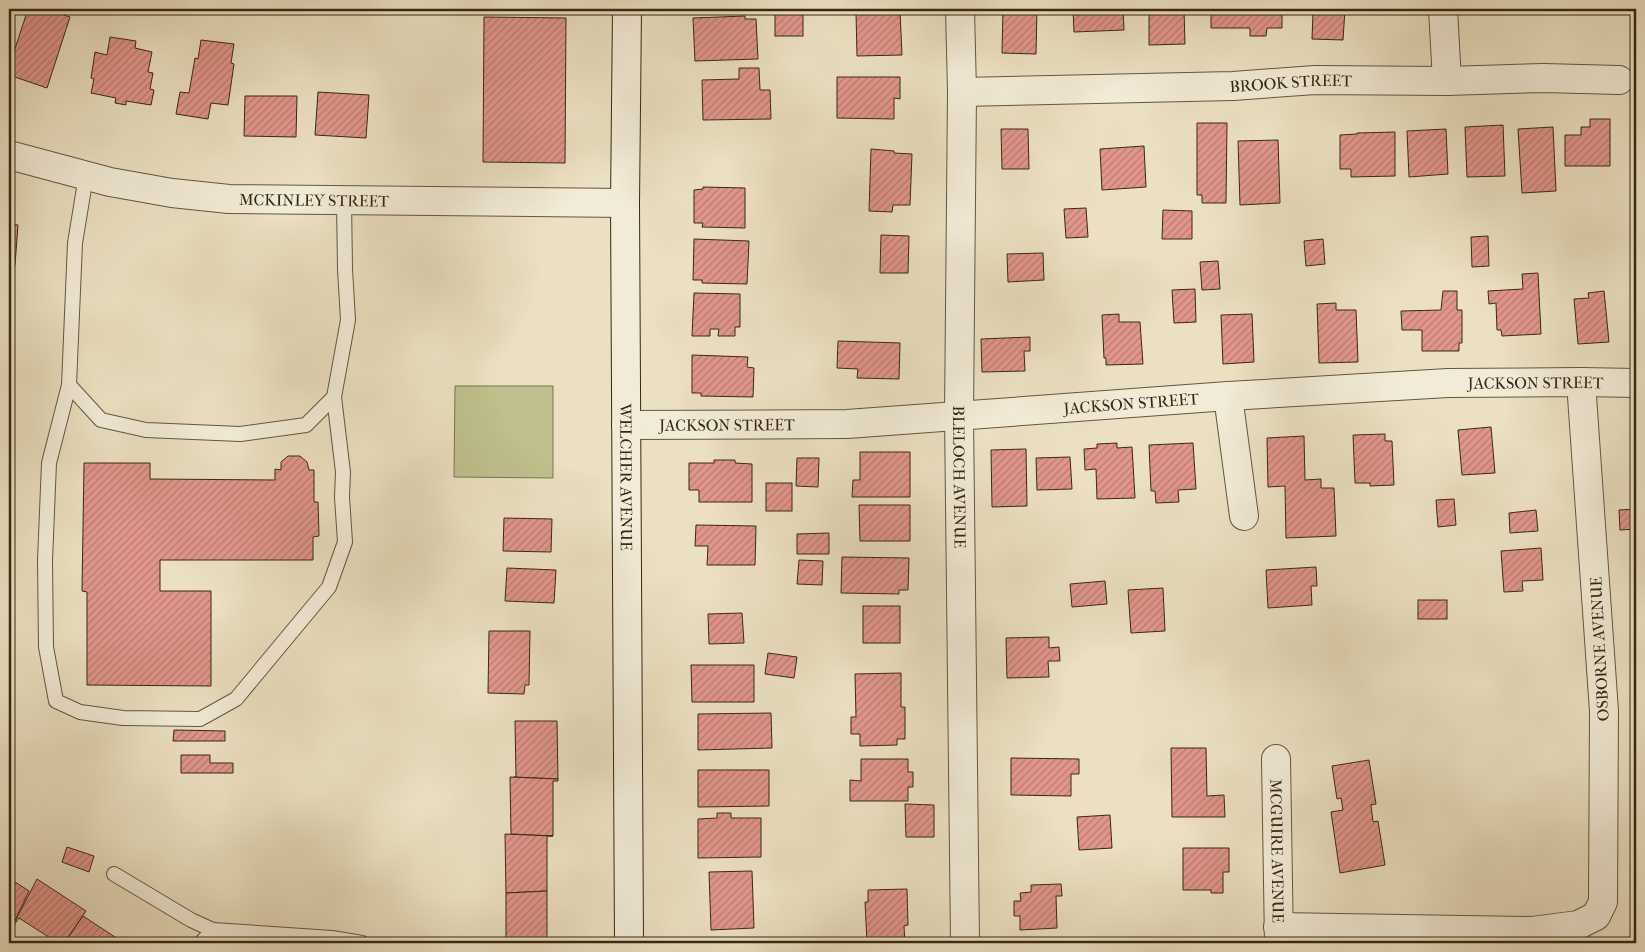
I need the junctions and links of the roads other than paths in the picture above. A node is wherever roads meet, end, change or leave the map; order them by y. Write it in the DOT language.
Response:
graph roads {
  1 [pos="626,9"];
  2 [pos="960,9"];
  3 [pos="1443,9"];
  4 [pos="1619,80"];
  5 [pos="1447,81"];
  6 [pos="962,92"];
  7 [pos="9,155"];
  8 [pos="86,176"];
  9 [pos="344,200"];
  10 [pos="625,203"];
  11 [pos="1581,382"];
  12 [pos="1636,383"];
  13 [pos="69,384"];
  14 [pos="1228,396"];
  15 [pos="334,397"];
  16 [pos="959,416"];
  17 [pos="626,425"];
  18 [pos="1244,516"];
  19 [pos="1276,759"];
  20 [pos="114,874"];
  21 [pos="212,930"];
  22 [pos="1279,935"];
  23 [pos="201,943"];
  24 [pos="362,943"];
  25 [pos="629,943"];
  26 [pos="965,943"];
  1 -- 10 [label="street, WELCHER AVENUE"];
  2 -- 6 [label="street, BLELOCH AVENUE"];
  3 -- 5 [label="street"];
  4 -- 5 [label="street, BROOK STREET"];
  5 -- 6 [label="street, BROOK STREET"];
  6 -- 16 [label="street, BLELOCH AVENUE"];
  7 -- 8 [label="street, MCKINLEY STREET"];
  8 -- 9 [label="street, MCKINLEY STREET"];
  8 -- 13 [label="lane"];
  9 -- 10 [label="street, MCKINLEY STREET"];
  9 -- 15 [label="lane"];
  10 -- 17 [label="street, WELCHER AVENUE"];
  11 -- 12 [label="street, JACKSON STREET"];
  11 -- 14 [label="street, JACKSON STREET"];
  11 -- 22 [label="street, OSBORNE AVENUE"];
  13 -- 15 [label="lane"];
  13 -- 15 [label="lane"];
  14 -- 16 [label="street, JACKSON STREET"];
  14 -- 18 [label="street"];
  16 -- 17 [label="street, JACKSON STREET"];
  16 -- 26 [label="street, BLELOCH AVENUE"];
  17 -- 25 [label="street, WELCHER AVENUE"];
  19 -- 22 [label="street, MCGUIRE AVENUE"];
  20 -- 21 [label="lane"];
  21 -- 23 [label="lane"];
  21 -- 24 [label="lane"];
}
